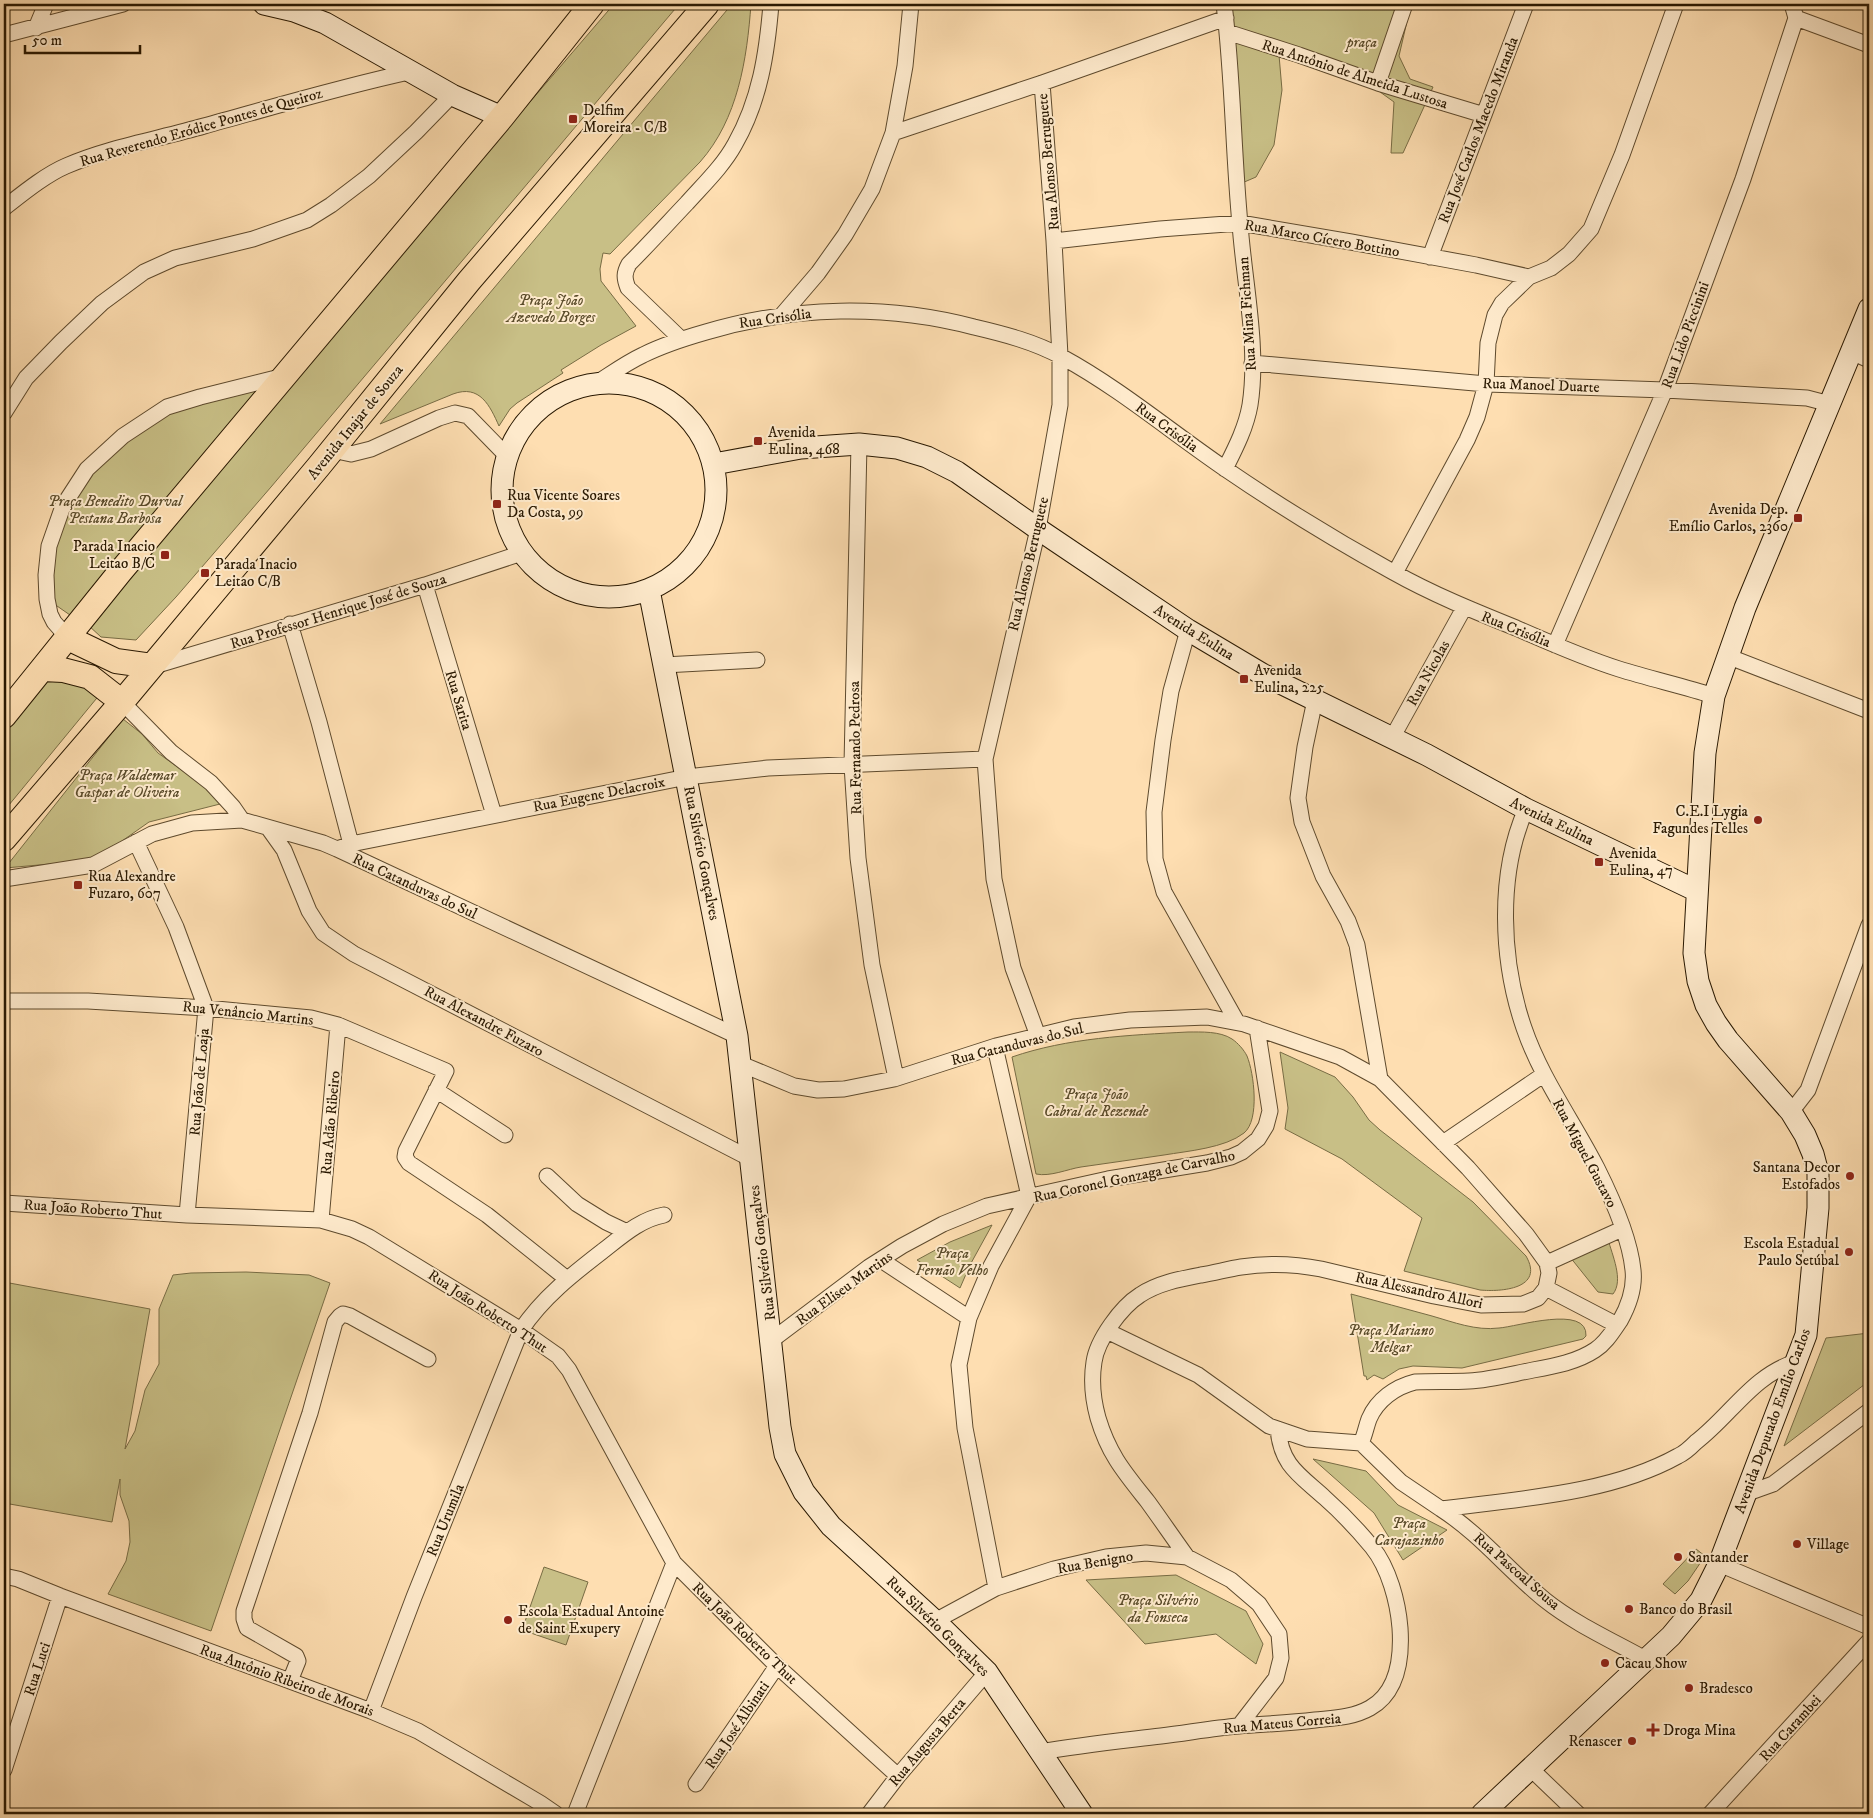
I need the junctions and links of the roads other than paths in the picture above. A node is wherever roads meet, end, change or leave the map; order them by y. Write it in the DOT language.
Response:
graph roads {
  1 [pos="46,4"];
  2 [pos="124,4"];
  3 [pos="264,4"];
  4 [pos="771,4"];
  5 [pos="911,4"];
  6 [pos="1405,4"];
  7 [pos="1526,4"];
  8 [pos="1676,4"];
  9 [pos="588,5"];
  10 [pos="702,5"];
  11 [pos="1794,11"];
  12 [pos="1226,18"];
  13 [pos="36,28"];
  14 [pos="4,35"];
  15 [pos="1869,45"];
  16 [pos="409,72"];
  17 [pos="1042,83"];
  18 [pos="1378,83"];
  19 [pos="452,95"];
  20 [pos="1484,115"];
  21 [pos="502,117"];
  22 [pos="893,133"];
  23 [pos="4,208"];
  24 [pos="1240,224"];
  25 [pos="1054,240"];
  26 [pos="1430,257"];
  27 [pos="1529,276"];
  28 [pos="1869,309"];
  29 [pos="782,315"];
  30 [pos="681,339"];
  31 [pos="1060,356"];
  32 [pos="1860,356"];
  33 [pos="1252,363"];
  34 [pos="284,376"];
  35 [pos="595,384"];
  36 [pos="1486,384"];
  37 [pos="1665,390"];
  38 [pos="1830,404"];
  39 [pos="4,413"];
  40 [pos="859,444"];
  41 [pos="332,450"];
  42 [pos="507,456"];
  43 [pos="714,464"];
  44 [pos="1225,469"];
  45 [pos="1038,529"];
  46 [pos="522,553"];
  47 [pos="1395,573"];
  48 [pos="425,585"];
  49 [pos="649,590"];
  50 [pos="1464,608"];
  51 [pos="290,624"];
  52 [pos="1188,630"];
  53 [pos="68,638"];
  54 [pos="1555,645"];
  55 [pos="1727,656"];
  56 [pos="757,660"];
  57 [pos="664,665"];
  58 [pos="152,666"];
  59 [pos="43,669"];
  60 [pos="1714,696"];
  61 [pos="1315,700"];
  62 [pos="122,702"];
  63 [pos="1869,712"];
  64 [pos="4,716"];
  65 [pos="1392,738"];
  66 [pos="985,759"];
  67 [pos="852,765"];
  68 [pos="687,777"];
  69 [pos="1526,809"];
  70 [pos="494,815"];
  71 [pos="242,820"];
  72 [pos="269,829"];
  73 [pos="4,840"];
  74 [pos="136,842"];
  75 [pos="351,844"];
  76 [pos="336,849"];
  77 [pos="4,879"];
  78 [pos="1697,891"];
  79 [pos="1869,925"];
  80 [pos="4,1001"];
  81 [pos="206,1008"];
  82 [pos="1237,1022"];
  83 [pos="338,1025"];
  84 [pos="1257,1028"];
  85 [pos="737,1036"];
  86 [pos="1038,1036"];
  87 [pos="995,1047"];
  88 [pos="741,1064"];
  89 [pos="1544,1075"];
  90 [pos="896,1078"];
  91 [pos="1380,1079"];
  92 [pos="436,1090"];
  93 [pos="1791,1112"];
  94 [pos="505,1135"];
  95 [pos="1443,1142"];
  96 [pos="751,1160"];
  97 [pos="547,1176"];
  98 [pos="1029,1196"];
  99 [pos="4,1203"];
  100 [pos="187,1215"];
  101 [pos="664,1216"];
  102 [pos="321,1220"];
  103 [pos="1622,1229"];
  104 [pos="627,1232"];
  105 [pos="881,1260"];
  106 [pos="1547,1263"];
  107 [pos="566,1279"];
  108 [pos="1546,1288"];
  109 [pos="969,1318"];
  110 [pos="1617,1325"];
  111 [pos="521,1330"];
  112 [pos="1107,1330"];
  113 [pos="772,1340"];
  114 [pos="428,1359"];
  115 [pos="1796,1362"];
  116 [pos="1869,1412"];
  117 [pos="1278,1429"];
  118 [pos="1361,1442"];
  119 [pos="1745,1494"];
  120 [pos="1441,1509"];
  121 [pos="1187,1557"];
  122 [pos="674,1563"];
  123 [pos="1719,1564"];
  124 [pos="4,1576"];
  125 [pos="996,1588"];
  126 [pos="60,1596"];
  127 [pos="936,1621"];
  128 [pos="1869,1627"];
  129 [pos="1869,1641"];
  130 [pos="1647,1660"];
  131 [pos="777,1666"];
  132 [pos="987,1672"];
  133 [pos="290,1682"];
  134 [pos="371,1711"];
  135 [pos="1239,1726"];
  136 [pos="1041,1752"];
  137 [pos="1530,1768"];
  138 [pos="4,1770"];
  139 [pos="898,1776"];
  140 [pos="696,1784"];
  141 [pos="556,1814"];
  142 [pos="575,1814"];
  143 [pos="869,1814"];
  144 [pos="1082,1814"];
  145 [pos="1482,1814"];
  146 [pos="1578,1814"];
  147 [pos="1710,1814"];
  1 -- 13 [label="street"];
  2 -- 13 [label="street"];
  3 -- 16 [label="street"];
  4 -- 30 [label="street"];
  5 -- 22 [label="street"];
  6 -- 18 [label="street"];
  7 -- 20 [label="street, Rua José Carlos Macedo Miranda"];
  8 -- 27 [label="street"];
  9 -- 21 [label="main road"];
  10 -- 41 [label="main road, Avenida Inajar de Souza"];
  11 -- 15 [label="street"];
  11 -- 37 [label="street, Rua Lido Piccinini"];
  12 -- 17 [label="street"];
  12 -- 18 [label="street, Rua Antônio de Almeida Lustosa"];
  12 -- 24 [label="street, Rua Mina Fichman"];
  13 -- 14 [label="street"];
  16 -- 19 [label="street"];
  16 -- 23 [label="street, Rua Reverendo Eródice Pontes de Queiroz"];
  17 -- 22 [label="street"];
  17 -- 25 [label="street, Rua Alonso Berruguete"];
  18 -- 20 [label="street, Rua Antônio de Almeida Lustosa"];
  19 -- 21 [label="street"];
  19 -- 39 [label="street"];
  20 -- 26 [label="street, Rua José Carlos Macedo Miranda"];
  21 -- 34 [label="main road"];
  22 -- 29 [label="street"];
  24 -- 25 [label="street, Rua Marco Cícero Bottino"];
  24 -- 26 [label="street, Rua Marco Cícero Bottino"];
  24 -- 33 [label="street, Rua Mina Fichman"];
  25 -- 31 [label="street, Rua Alonso Berruguete"];
  26 -- 27 [label="street, Rua Marco Cícero Bottino"];
  27 -- 36 [label="street"];
  28 -- 32 [label="street, Avenida Deputado Emílio Carlos"];
  29 -- 30 [label="street, Rua Crisólia"];
  29 -- 31 [label="street, Rua Crisólia"];
  30 -- 35 [label="street, Rua Crisólia"];
  31 -- 44 [label="street, Rua Crisólia"];
  31 -- 45 [label="street, Rua Alonso Berruguete"];
  32 -- 38 [label="street, Avenida Deputado Emílio Carlos"];
  33 -- 36 [label="street, Rua Manoel Duarte"];
  33 -- 44 [label="street, Rua Mina Fichman"];
  34 -- 53 [label="main road"];
  34 -- 53 [label="street"];
  35 -- 42 [label="street"];
  35 -- 43 [label="street"];
  36 -- 37 [label="street, Rua Manoel Duarte"];
  36 -- 47 [label="street"];
  37 -- 38 [label="street, Rua Manoel Duarte"];
  37 -- 54 [label="street, Rua Lido Piccinini"];
  38 -- 55 [label="street, Avenida Deputado Emílio Carlos"];
  40 -- 43 [label="street, Avenida Eulina"];
  40 -- 45 [label="street, Avenida Eulina"];
  40 -- 67 [label="street, Rua Fernando Pedrosa"];
  41 -- 42 [label="street"];
  41 -- 58 [label="main road, Avenida Inajar de Souza"];
  42 -- 46 [label="street"];
  43 -- 49 [label="street"];
  44 -- 47 [label="street, Rua Crisólia"];
  45 -- 52 [label="street, Avenida Eulina"];
  45 -- 66 [label="street, Rua Alonso Berruguete"];
  46 -- 48 [label="street, Rua Professor Henrique José de Souza"];
  46 -- 49 [label="street"];
  47 -- 50 [label="street, Rua Crisólia"];
  48 -- 51 [label="street, Rua Professor Henrique José de Souza"];
  48 -- 70 [label="street, Rua Sarita"];
  49 -- 57 [label="street, Rua Silvério Gonçalves"];
  50 -- 54 [label="street, Rua Crisólia"];
  50 -- 65 [label="street, Rua Nicolas"];
  51 -- 58 [label="street, Rua Professor Henrique José de Souza"];
  51 -- 75 [label="street"];
  52 -- 61 [label="street, Avenida Eulina"];
  52 -- 82 [label="street"];
  53 -- 58 [label="main road"];
  53 -- 59 [label="main road"];
  54 -- 60 [label="street, Rua Crisólia"];
  55 -- 60 [label="street, Avenida Deputado Emílio Carlos"];
  55 -- 63 [label="street"];
  56 -- 57 [label="street"];
  57 -- 68 [label="street, Rua Silvério Gonçalves"];
  58 -- 62 [label="main road, Avenida Inajar de Souza"];
  59 -- 62 [label="main road"];
  59 -- 64 [label="main road"];
  60 -- 78 [label="street, Avenida Deputado Emílio Carlos"];
  61 -- 65 [label="street, Avenida Eulina"];
  61 -- 91 [label="street"];
  62 -- 71 [label="street"];
  62 -- 73 [label="main road, Avenida Inajar de Souza"];
  65 -- 69 [label="street, Avenida Eulina"];
  66 -- 67 [label="street, Rua Eugene Delacroix"];
  66 -- 86 [label="street, Rua Alonso Berruguete"];
  67 -- 68 [label="street, Rua Eugene Delacroix"];
  67 -- 90 [label="street, Rua Fernando Pedrosa"];
  68 -- 70 [label="street, Rua Eugene Delacroix"];
  68 -- 85 [label="street, Rua Silvério Gonçalves"];
  69 -- 78 [label="street, Avenida Eulina"];
  69 -- 89 [label="street, Rua Miguel Gustavo"];
  70 -- 75 [label="street, Rua Eugene Delacroix"];
  71 -- 72 [label="street, Rua Catanduvas do Sul"];
  71 -- 74 [label="street"];
  72 -- 76 [label="street, Rua Catanduvas do Sul"];
  72 -- 96 [label="street, Rua Alexandre Fuzaro"];
  74 -- 77 [label="street"];
  74 -- 81 [label="street, Rua João de Loaja"];
  75 -- 76 [label="street, Rua Eugene Delacroix"];
  76 -- 85 [label="street, Rua Catanduvas do Sul"];
  78 -- 93 [label="street, Avenida Deputado Emílio Carlos"];
  79 -- 93 [label="street"];
  80 -- 81 [label="street, Rua Venâncio Martins"];
  81 -- 83 [label="street, Rua Venâncio Martins"];
  81 -- 100 [label="street, Rua João de Loaja"];
  82 -- 84 [label="street, Rua Catanduvas do Sul"];
  82 -- 86 [label="street, Rua Catanduvas do Sul"];
  83 -- 92 [label="street, Rua Venâncio Martins"];
  83 -- 102 [label="street, Rua Adão Ribeiro"];
  84 -- 91 [label="street, Rua Catanduvas do Sul"];
  84 -- 98 [label="street, Rua Coronel Gonzaga de Carvalho"];
  85 -- 88 [label="street, Rua Silvério Gonçalves"];
  86 -- 87 [label="street, Rua Catanduvas do Sul"];
  87 -- 90 [label="street, Rua Catanduvas do Sul"];
  87 -- 98 [label="street"];
  88 -- 90 [label="street, Rua Catanduvas do Sul"];
  88 -- 96 [label="street, Rua Silvério Gonçalves"];
  89 -- 95 [label="street"];
  89 -- 103 [label="street, Rua Miguel Gustavo"];
  91 -- 95 [label="street"];
  92 -- 94 [label="street"];
  92 -- 107 [label="street, Rua Venâncio Martins"];
  93 -- 115 [label="street, Avenida Deputado Emílio Carlos"];
  95 -- 106 [label="street"];
  96 -- 113 [label="street, Rua Silvério Gonçalves"];
  97 -- 104 [label="street"];
  98 -- 105 [label="street, Rua Eliseu Martins"];
  98 -- 109 [label="street, Rua Coronel Gonzaga de Carvalho"];
  99 -- 100 [label="street, Rua João Roberto Thut"];
  100 -- 102 [label="street, Rua João Roberto Thut"];
  101 -- 104 [label="street, Rua Urumila"];
  102 -- 111 [label="street, Rua João Roberto Thut"];
  103 -- 106 [label="street"];
  103 -- 110 [label="street, Rua Miguel Gustavo"];
  104 -- 107 [label="street, Rua Urumila"];
  105 -- 109 [label="street"];
  105 -- 113 [label="street, Rua Eliseu Martins"];
  106 -- 108 [label="street"];
  107 -- 111 [label="street, Rua Urumila"];
  108 -- 110 [label="street"];
  108 -- 112 [label="street, Rua Alessandro Allori"];
  109 -- 125 [label="street, Rua Coronel Gonzaga de Carvalho"];
  110 -- 118 [label="street, Rua Miguel Gustavo"];
  111 -- 122 [label="street, Rua João Roberto Thut"];
  111 -- 134 [label="street, Rua Urumila"];
  112 -- 117 [label="street"];
  112 -- 121 [label="street, Rua Alessandro Allori"];
  113 -- 127 [label="street, Rua Silvério Gonçalves"];
  114 -- 133 [label="street"];
  115 -- 119 [label="street, Avenida Deputado Emílio Carlos"];
  115 -- 120 [label="street"];
  116 -- 119 [label="street"];
  117 -- 118 [label="street"];
  117 -- 135 [label="street, Rua Mateus Correia"];
  118 -- 120 [label="street"];
  119 -- 123 [label="street, Avenida Deputado Emílio Carlos"];
  120 -- 130 [label="street, Rua Pascoal Sousa"];
  121 -- 125 [label="street, Rua Benigno"];
  121 -- 135 [label="street, Rua Benigno"];
  122 -- 131 [label="street, Rua João Roberto Thut"];
  122 -- 142 [label="street"];
  123 -- 128 [label="street"];
  123 -- 130 [label="street, Avenida Deputado Emílio Carlos"];
  124 -- 126 [label="street, Rua Antônio Ribeiro de Morais"];
  125 -- 127 [label="street, Rua Benigno"];
  126 -- 133 [label="street, Rua Antônio Ribeiro de Morais"];
  126 -- 138 [label="street, Rua Luci"];
  127 -- 132 [label="street, Rua Silvério Gonçalves"];
  129 -- 147 [label="street, Rua Carambei"];
  130 -- 137 [label="street, Avenida Deputado Emílio Carlos"];
  131 -- 139 [label="street, Rua João Roberto Thut"];
  131 -- 140 [label="street, Rua José Albinati"];
  132 -- 136 [label="street, Rua Silvério Gonçalves"];
  132 -- 139 [label="street, Rua Augusta Berta"];
  133 -- 134 [label="street, Rua Antônio Ribeiro de Morais"];
  134 -- 141 [label="street, Rua Antônio Ribeiro de Morais"];
  135 -- 136 [label="street, Rua Mateus Correia"];
  136 -- 144 [label="street, Rua Silvério Gonçalves"];
  137 -- 145 [label="street, Avenida Deputado Emílio Carlos"];
  137 -- 146 [label="street"];
  139 -- 143 [label="street, Rua Augusta Berta"];
}
